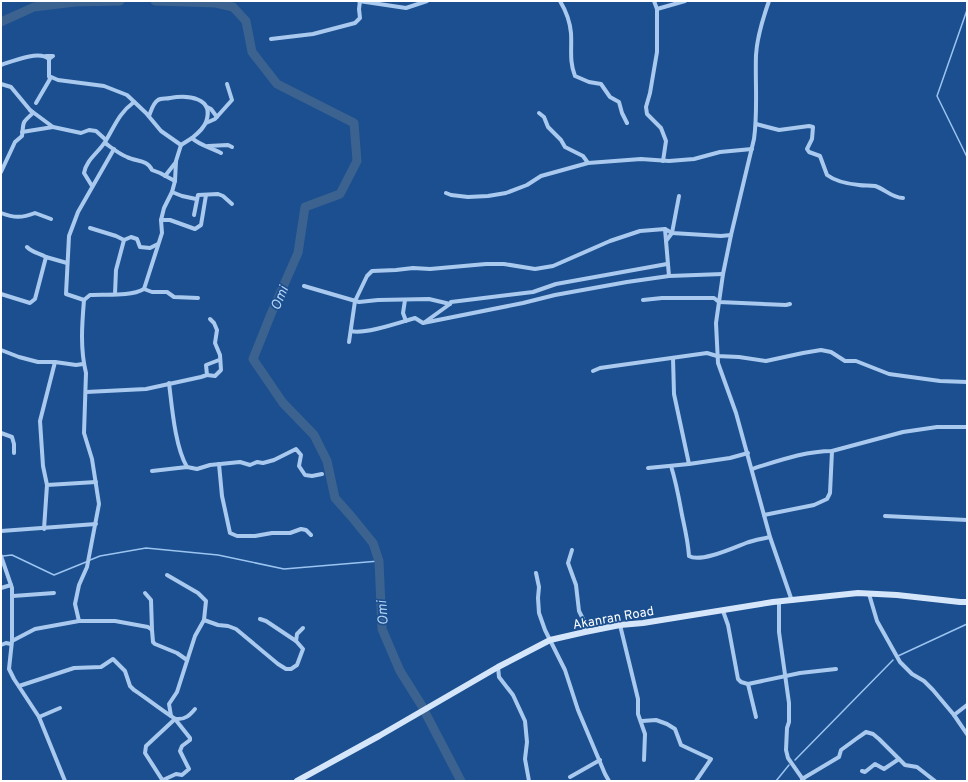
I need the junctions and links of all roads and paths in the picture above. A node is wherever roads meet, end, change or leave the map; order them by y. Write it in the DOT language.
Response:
graph roads {
  1 [pos="360,1"];
  2 [pos="427,1"];
  3 [pos="560,1"];
  4 [pos="654,1"];
  5 [pos="685,1"];
  6 [pos="768,1"];
  7 [pos="658,9"];
  8 [pos="271,39"];
  9 [pos="1,65"];
  10 [pos="49,76"];
  11 [pos="1,84"];
  12 [pos="227,84"];
  13 [pos="134,102"];
  14 [pos="36,103"];
  15 [pos="207,106"];
  16 [pos="30,110"];
  17 [pos="539,113"];
  18 [pos="148,116"];
  19 [pos="217,117"];
  20 [pos="206,123"];
  21 [pos="627,123"];
  22 [pos="756,124"];
  23 [pos="54,127"];
  24 [pos="22,132"];
  25 [pos="192,138"];
  26 [pos="105,141"];
  27 [pos="181,145"];
  28 [pos="208,146"];
  29 [pos="232,147"];
  30 [pos="114,149"];
  31 [pos="752,149"];
  32 [pos="221,153"];
  33 [pos="176,161"];
  34 [pos="663,161"];
  35 [pos="588,163"];
  36 [pos="1,172"];
  37 [pos="165,176"];
  38 [pos="175,181"];
  39 [pos="92,186"];
  40 [pos="172,192"];
  41 [pos="446,193"];
  42 [pos="206,195"];
  43 [pos="679,196"];
  44 [pos="903,198"];
  45 [pos="196,199"];
  46 [pos="232,204"];
  47 [pos="1,213"];
  48 [pos="194,215"];
  49 [pos="51,219"];
  50 [pos="162,220"];
  51 [pos="90,228"];
  52 [pos="664,229"];
  53 [pos="672,233"];
  54 [pos="731,235"];
  55 [pos="124,240"];
  56 [pos="666,241"];
  57 [pos="160,242"];
  58 [pos="26,247"];
  59 [pos="46,258"];
  60 [pos="67,263"];
  61 [pos="667,264"];
  62 [pos="723,274"];
  63 [pos="668,276"];
  64 [pos="304,286"];
  65 [pos="144,289"];
  66 [pos="1,294"];
  67 [pos="116,294"];
  68 [pos="198,298"];
  69 [pos="84,300"];
  70 [pos="405,300"];
  71 [pos="643,300"];
  72 [pos="355,301"];
  73 [pos="719,302"];
  74 [pos="450,304"];
  75 [pos="790,304"];
  76 [pos="210,320"];
  77 [pos="406,321"];
  78 [pos="423,323"];
  79 [pos="351,331"];
  80 [pos="349,342"];
  81 [pos="1,350"];
  82 [pos="717,356"];
  83 [pos="673,358"];
  84 [pos="219,360"];
  85 [pos="55,362"];
  86 [pos="83,364"];
  87 [pos="593,371"];
  88 [pos="208,375"];
  89 [pos="967,382"];
  90 [pos="169,383"];
  91 [pos="86,392"];
  92 [pos="967,427"];
  93 [pos="1,433"];
  94 [pos="832,451"];
  95 [pos="14,453"];
  96 [pos="748,453"];
  97 [pos="219,464"];
  98 [pos="689,464"];
  99 [pos="671,466"];
  100 [pos="187,467"];
  101 [pos="648,468"];
  102 [pos="752,470"];
  103 [pos="152,471"];
  104 [pos="322,474"];
  105 [pos="96,482"];
  106 [pos="47,485"];
  107 [pos="764,515"];
  108 [pos="885,516"];
  109 [pos="967,520"];
  110 [pos="96,524"];
  111 [pos="44,529"];
  112 [pos="1,531"];
  113 [pos="311,535"];
  114 [pos="770,537"];
  115 [pos="572,550"];
  116 [pos="1,556"];
  117 [pos="536,573"];
  118 [pos="167,575"];
  119 [pos="11,585"];
  120 [pos="1,588"];
  121 [pos="145,592"];
  122 [pos="54,593"];
  123 [pos="868,594"];
  124 [pos="13,596"];
  125 [pos="792,601"];
  126 [pos="779,602"];
  127 [pos="967,602"];
  128 [pos="723,611"];
  129 [pos="260,619"];
  130 [pos="204,620"];
  131 [pos="79,621"];
  132 [pos="620,625"];
  133 [pos="303,628"];
  134 [pos="152,630"];
  135 [pos="585,632"];
  136 [pos="550,640"];
  137 [pos="296,641"];
  138 [pos="12,643"];
  139 [pos="1,645"];
  140 [pos="187,660"];
  141 [pos="498,667"];
  142 [pos="836,669"];
  143 [pos="785,676"];
  144 [pos="748,684"];
  145 [pos="19,686"];
  146 [pos="967,705"];
  147 [pos="60,708"];
  148 [pos="195,708"];
  149 [pos="954,715"];
  150 [pos="39,717"];
  151 [pos="173,717"];
  152 [pos="756,717"];
  153 [pos="642,722"];
  154 [pos="967,734"];
  155 [pos="899,759"];
  156 [pos="600,760"];
  157 [pos="644,760"];
  158 [pos="862,771"];
  159 [pos="570,776"];
  160 [pos="306,778"];
  161 [pos="803,780"];
  162 [pos="66,781"];
  163 [pos="163,781"];
  164 [pos="297,781"];
  165 [pos="529,781"];
  166 [pos="609,781"];
  167 [pos="696,781"];
  168 [pos="935,781"];
  1 -- 2 [label="street"];
  1 -- 8 [label="street"];
  3 -- 21 [label="street"];
  4 -- 7 [label="street"];
  5 -- 7 [label="street"];
  6 -- 22 [label="street"];
  7 -- 34 [label="street"];
  9 -- 10 [label="street"];
  10 -- 13 [label="street"];
  10 -- 14 [label="street"];
  11 -- 16 [label="street"];
  12 -- 19 [label="street"];
  13 -- 18 [label="street"];
  13 -- 26 [label="street"];
  15 -- 18 [label="street"];
  15 -- 19 [label="street"];
  15 -- 20 [label="street"];
  16 -- 23 [label="street"];
  16 -- 24 [label="street"];
  17 -- 35 [label="street"];
  18 -- 27 [label="street"];
  19 -- 20 [label="street"];
  20 -- 25 [label="street"];
  22 -- 31 [label="street"];
  22 -- 44 [label="street"];
  23 -- 24 [label="street"];
  23 -- 26 [label="street"];
  24 -- 36 [label="street"];
  25 -- 27 [label="street"];
  25 -- 28 [label="street"];
  26 -- 30 [label="street"];
  26 -- 39 [label="street"];
  27 -- 33 [label="street"];
  28 -- 29 [label="street"];
  28 -- 32 [label="street"];
  30 -- 37 [label="street"];
  30 -- 39 [label="street"];
  31 -- 34 [label="street"];
  31 -- 54 [label="street"];
  33 -- 37 [label="street"];
  33 -- 38 [label="street"];
  34 -- 35 [label="street"];
  35 -- 41 [label="street"];
  37 -- 38 [label="street"];
  38 -- 40 [label="street"];
  39 -- 60 [label="street"];
  40 -- 45 [label="street"];
  40 -- 50 [label="street"];
  42 -- 45 [label="street"];
  42 -- 46 [label="street"];
  42 -- 50 [label="street"];
  43 -- 53 [label="street"];
  45 -- 48 [label="street"];
  47 -- 49 [label="street"];
  50 -- 57 [label="street"];
  51 -- 55 [label="street"];
  52 -- 53 [label="street"];
  52 -- 56 [label="street"];
  52 -- 72 [label="street"];
  53 -- 54 [label="street"];
  53 -- 56 [label="street"];
  54 -- 62 [label="street"];
  55 -- 57 [label="street"];
  55 -- 67 [label="street"];
  56 -- 61 [label="street"];
  57 -- 65 [label="street"];
  58 -- 59 [label="street"];
  59 -- 60 [label="street"];
  59 -- 66 [label="street"];
  60 -- 69 [label="street"];
  61 -- 63 [label="street"];
  61 -- 74 [label="street"];
  62 -- 63 [label="street"];
  62 -- 73 [label="street"];
  63 -- 78 [label="street"];
  64 -- 72 [label="street"];
  65 -- 67 [label="street"];
  65 -- 68 [label="street"];
  67 -- 69 [label="street"];
  69 -- 86 [label="street"];
  70 -- 72 [label="street"];
  70 -- 74 [label="street"];
  70 -- 77 [label="street"];
  71 -- 73 [label="street"];
  72 -- 79 [label="street"];
  73 -- 75 [label="street"];
  73 -- 82 [label="street"];
  74 -- 78 [label="street"];
  76 -- 84 [label="street"];
  77 -- 78 [label="street"];
  77 -- 79 [label="street"];
  79 -- 80 [label="street"];
  81 -- 85 [label="street"];
  82 -- 83 [label="street"];
  82 -- 89 [label="street"];
  82 -- 96 [label="street"];
  83 -- 87 [label="street"];
  83 -- 98 [label="street"];
  84 -- 88 [label="street"];
  84 -- 88 [label="street"];
  85 -- 86 [label="street"];
  85 -- 106 [label="street"];
  86 -- 91 [label="street"];
  88 -- 90 [label="street"];
  90 -- 91 [label="street"];
  90 -- 100 [label="street"];
  91 -- 105 [label="street"];
  92 -- 94 [label="street"];
  93 -- 95 [label="street"];
  94 -- 102 [label="street"];
  94 -- 107 [label="street"];
  96 -- 98 [label="street"];
  96 -- 102 [label="street"];
  97 -- 100 [label="street"];
  97 -- 104 [label="street"];
  97 -- 113 [label="street"];
  98 -- 99 [label="street"];
  99 -- 101 [label="street"];
  99 -- 114 [label="street"];
  100 -- 103 [label="street"];
  102 -- 107 [label="street"];
  105 -- 106 [label="street"];
  105 -- 110 [label="street"];
  106 -- 111 [label="street"];
  107 -- 114 [label="street"];
  108 -- 109 [label="street"];
  110 -- 111 [label="street"];
  110 -- 131 [label="street"];
  111 -- 112 [label="street"];
  114 -- 125 [label="street"];
  115 -- 135 [label="street"];
  116 -- 119 [label="street"];
  117 -- 136 [label="street"];
  118 -- 130 [label="street"];
  119 -- 120 [label="street"];
  119 -- 124 [label="street"];
  121 -- 134 [label="street"];
  122 -- 124 [label="street"];
  123 -- 125 [label="main road, Akanran Road"];
  123 -- 127 [label="main road, Akanran Road"];
  123 -- 149 [label="street"];
  124 -- 138 [label="street"];
  125 -- 126 [label="main road, Akanran Road"];
  126 -- 128 [label="main road, Akanran Road"];
  126 -- 143 [label="street"];
  128 -- 132 [label="main road, Akanran Road"];
  128 -- 144 [label="street"];
  129 -- 137 [label="street"];
  130 -- 137 [label="street"];
  130 -- 140 [label="street"];
  131 -- 134 [label="street"];
  131 -- 138 [label="street"];
  132 -- 135 [label="main road, Akanran Road"];
  132 -- 153 [label="street"];
  133 -- 137 [label="street"];
  134 -- 140 [label="street"];
  135 -- 136 [label="main road, Akanran Road"];
  136 -- 141 [label="main road, Akanran Road"];
  136 -- 156 [label="street"];
  138 -- 139 [label="street"];
  138 -- 145 [label="street"];
  140 -- 151 [label="street"];
  141 -- 160 [label="main road, Akanran Road"];
  141 -- 165 [label="street"];
  142 -- 143 [label="street"];
  143 -- 144 [label="street"];
  143 -- 161 [label="street"];
  144 -- 152 [label="street"];
  145 -- 150 [label="street"];
  145 -- 151 [label="street"];
  146 -- 149 [label="street"];
  147 -- 150 [label="street"];
  148 -- 151 [label="street"];
  149 -- 154 [label="street"];
  150 -- 162 [label="street"];
  151 -- 163 [label="street"];
  151 -- 163 [label="street"];
  153 -- 157 [label="street"];
  153 -- 167 [label="street"];
  155 -- 158 [label="street"];
  155 -- 161 [label="street"];
  155 -- 168 [label="street"];
  156 -- 159 [label="street"];
  156 -- 166 [label="street"];
  160 -- 164 [label="main road, Akanran Road"];
}
